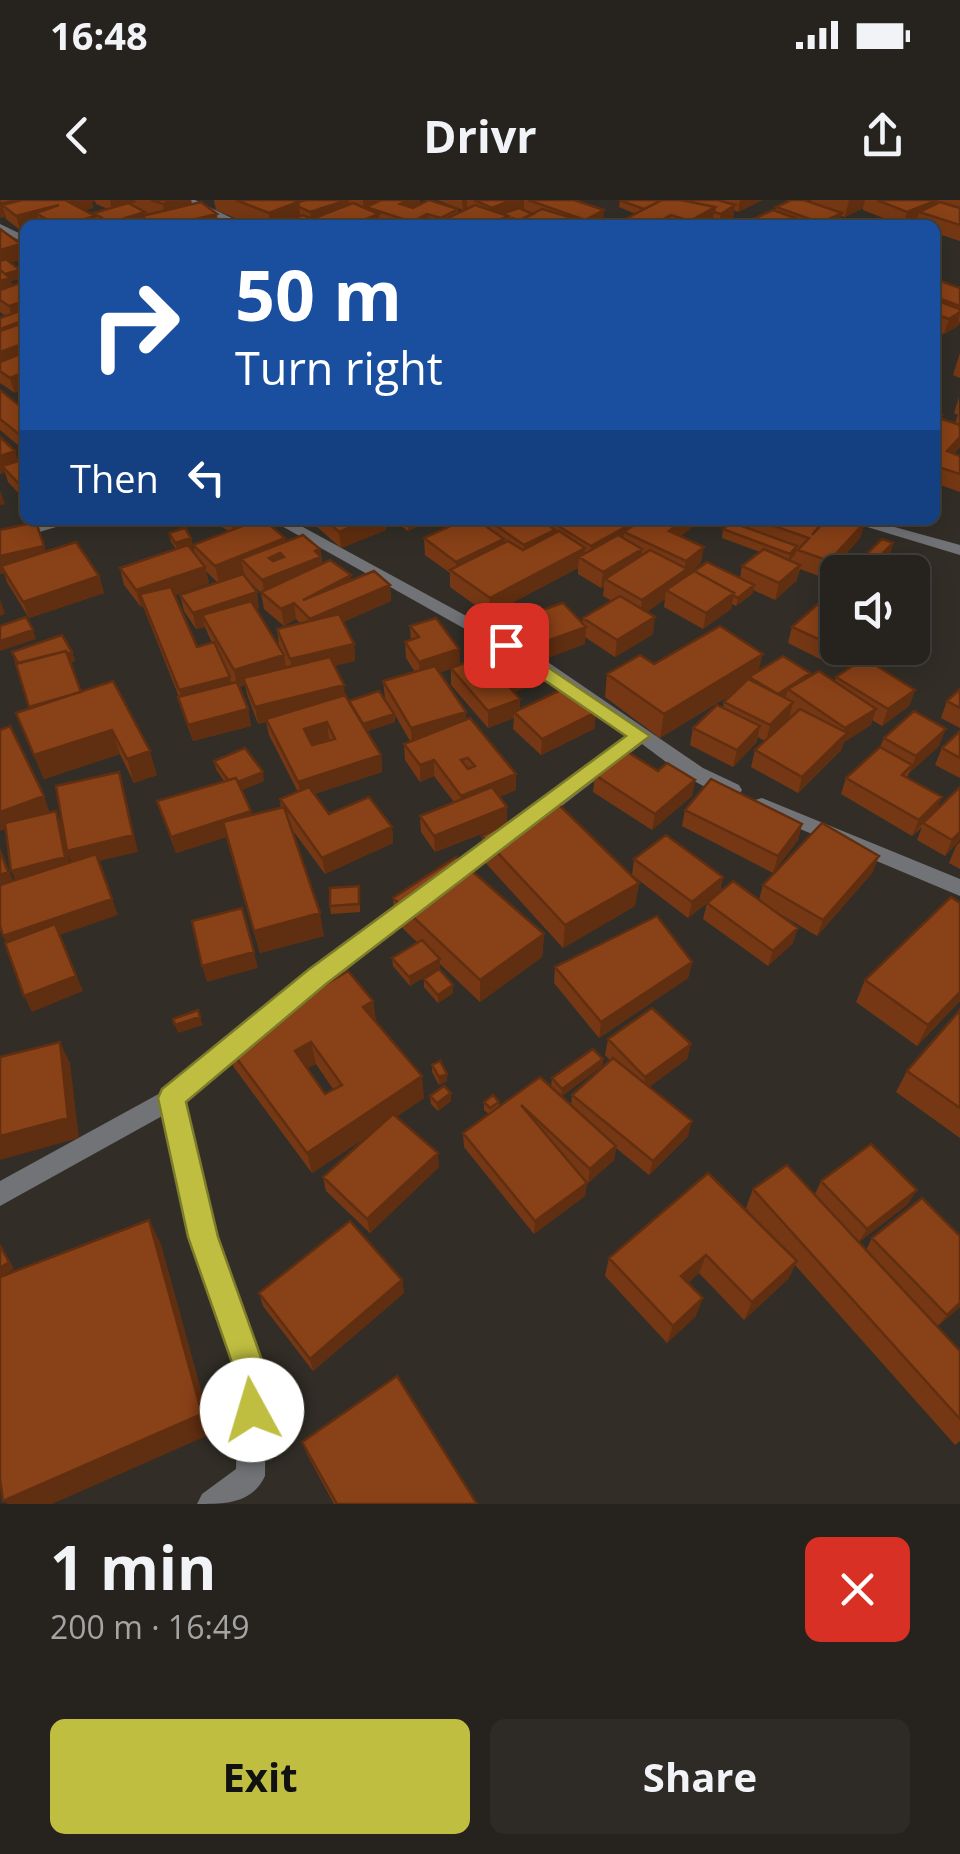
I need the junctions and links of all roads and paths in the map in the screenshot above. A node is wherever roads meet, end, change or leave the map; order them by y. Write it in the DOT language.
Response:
graph roads {
  1 [pos="186,200"];
  2 [pos="230,220"];
  3 [pos="53,525"];
  4 [pos="287,525"];
  5 [pos="870,525"];
  6 [pos="0,540"];
  7 [pos="960,550"];
  8 [pos="640,736"];
  9 [pos="960,888"];
  10 [pos="172,1098"];
  11 [pos="0,1194"];
  12 [pos="212,1504"];
  1 -- 2 [label="street"];
  3 -- 6 [label="street"];
  4 -- 8 [label="street"];
  5 -- 7 [label="street"];
  8 -- 9 [label="street"];
  8 -- 10 [label="street"];
  10 -- 11 [label="street"];
  10 -- 12 [label="street"];
}
